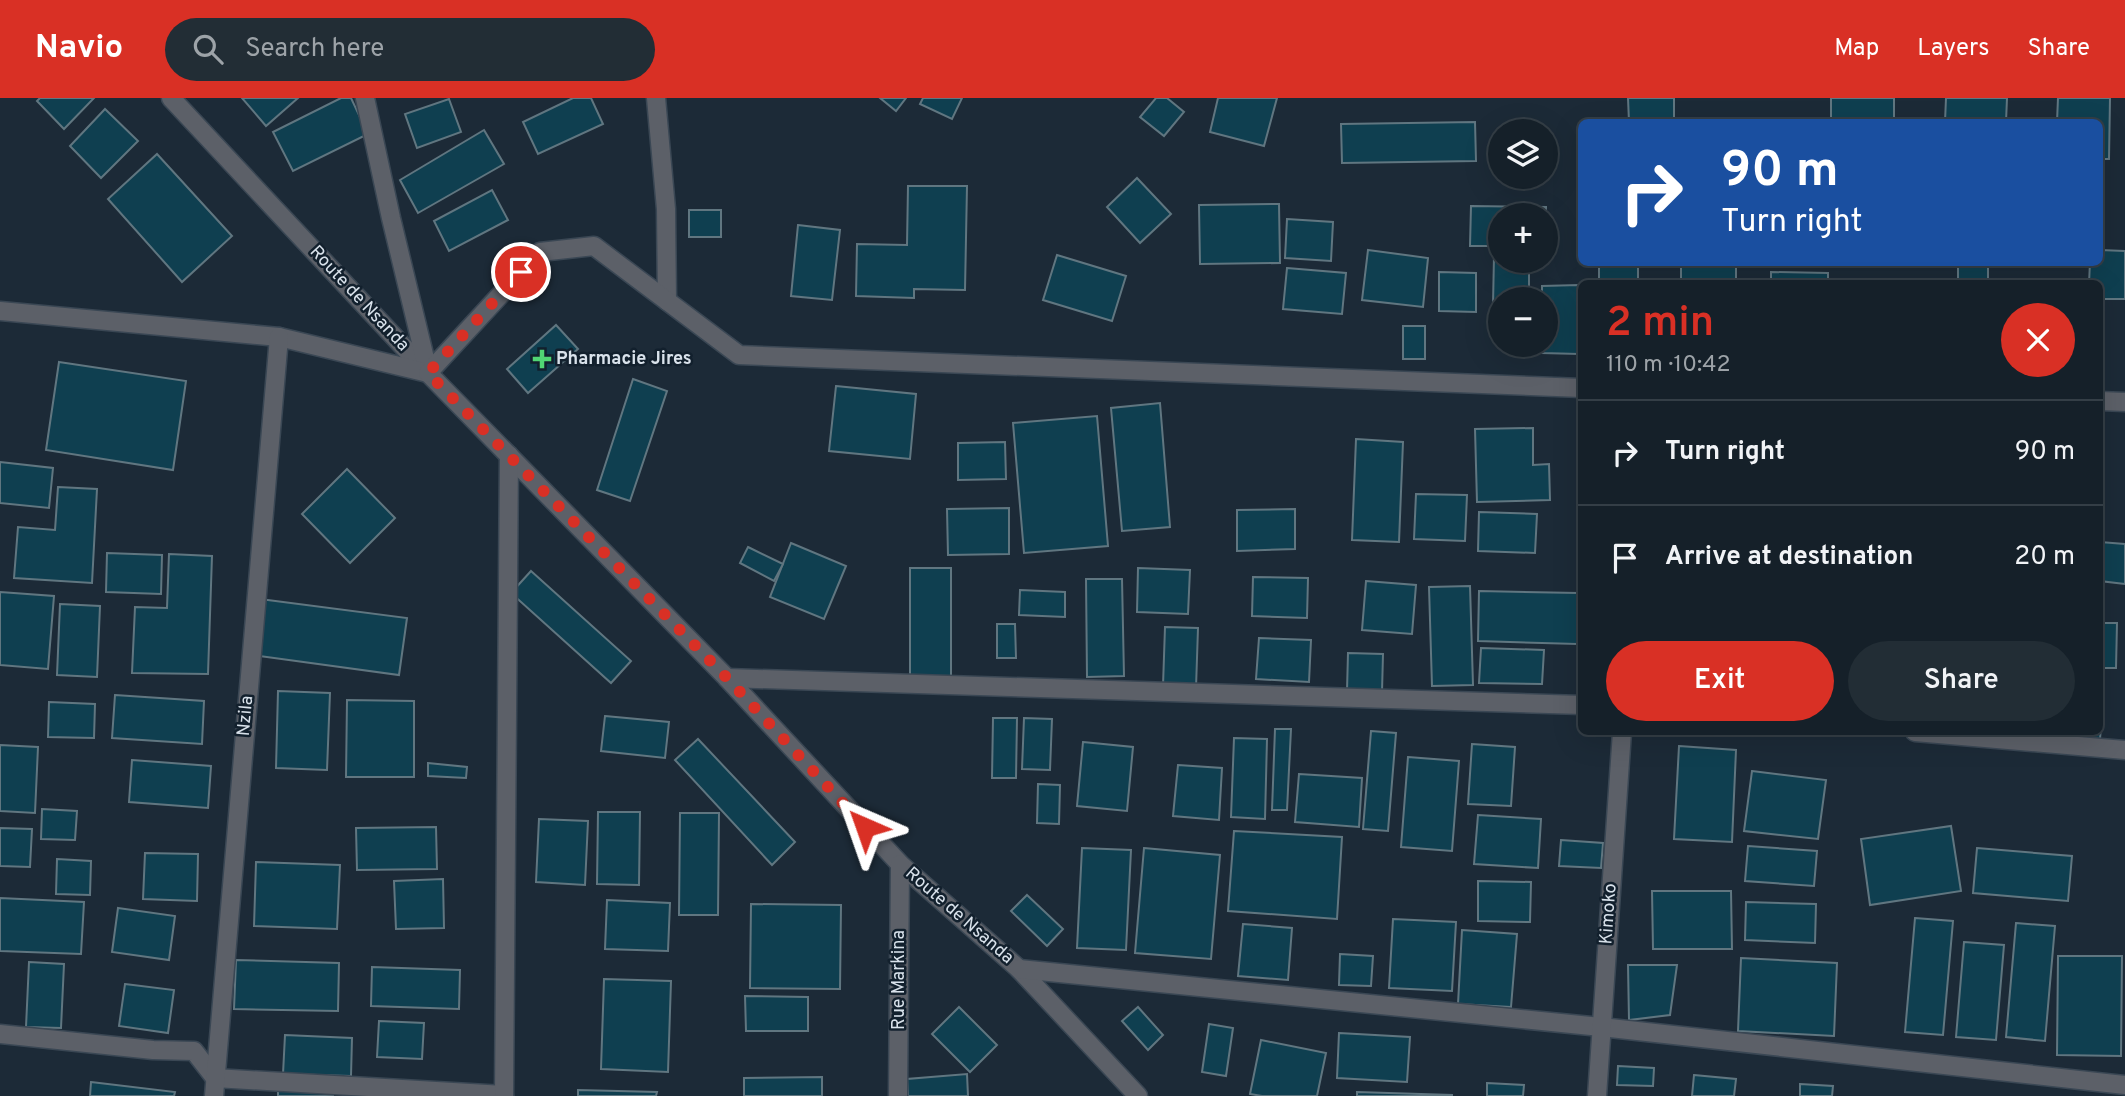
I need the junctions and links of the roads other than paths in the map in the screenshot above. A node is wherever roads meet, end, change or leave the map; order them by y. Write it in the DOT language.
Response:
graph roads {
  1 [pos="171,98"];
  2 [pos="365,98"];
  3 [pos="656,98"];
  4 [pos="667,300"];
  5 [pos="0,311"];
  6 [pos="279,337"];
  7 [pos="428,373"];
  8 [pos="1578,388"];
  9 [pos="2103,401"];
  10 [pos="2125,401"];
  11 [pos="509,455"];
  12 [pos="727,678"];
  13 [pos="1578,705"];
  14 [pos="1622,735"];
  15 [pos="1950,735"];
  16 [pos="2125,750"];
  17 [pos="900,864"];
  18 [pos="1018,969"];
  19 [pos="1601,1027"];
  20 [pos="0,1034"];
  21 [pos="215,1077"];
  22 [pos="2125,1085"];
  23 [pos="504,1095"];
  24 [pos="214,1096"];
  25 [pos="898,1096"];
  26 [pos="1139,1096"];
  27 [pos="1597,1096"];
  1 -- 7 [label="street, Route de Nsanda"];
  2 -- 7 [label="street"];
  3 -- 4 [label="street"];
  4 -- 7 [label="street"];
  4 -- 8 [label="street"];
  5 -- 6 [label="street"];
  6 -- 7 [label="street"];
  6 -- 21 [label="street, Nzila"];
  7 -- 11 [label="street, Route de Nsanda"];
  9 -- 10 [label="street"];
  11 -- 12 [label="street, Route de Nsanda"];
  11 -- 23 [label="street"];
  12 -- 13 [label="street"];
  12 -- 17 [label="street, Route de Nsanda"];
  14 -- 19 [label="street, Kimoko"];
  15 -- 16 [label="street"];
  17 -- 18 [label="street, Route de Nsanda"];
  17 -- 25 [label="street, Rue Markina"];
  18 -- 19 [label="street"];
  18 -- 26 [label="street, Route de Nsanda"];
  19 -- 22 [label="street"];
  19 -- 27 [label="street, Kimoko"];
  20 -- 21 [label="street"];
  21 -- 23 [label="street"];
  21 -- 24 [label="street, Nzila"];
}
